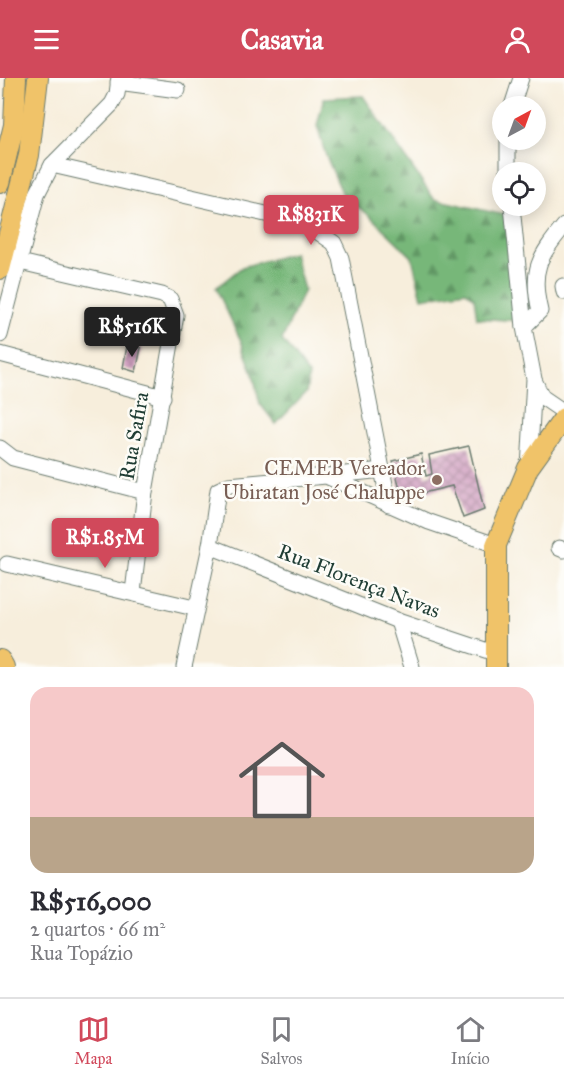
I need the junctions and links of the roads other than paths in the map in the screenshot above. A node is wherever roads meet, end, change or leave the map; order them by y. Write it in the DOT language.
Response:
graph roads {
  1 [pos="16,78"];
  2 [pos="38,78"];
  3 [pos="521,78"];
  4 [pos="119,80"];
  5 [pos="178,90"];
  6 [pos="516,96"];
  7 [pos="52,165"];
  8 [pos="0,183"];
  9 [pos="513,216"];
  10 [pos="564,226"];
  11 [pos="20,262"];
  12 [pos="0,269"];
  13 [pos="563,286"];
  14 [pos="564,292"];
  15 [pos="524,327"];
  16 [pos="0,335"];
  17 [pos="0,354"];
  18 [pos="534,380"];
  19 [pos="163,397"];
  20 [pos="564,412"];
  21 [pos="564,418"];
  22 [pos="0,448"];
  23 [pos="528,468"];
  24 [pos="382,470"];
  25 [pos="326,476"];
  26 [pos="145,492"];
  27 [pos="388,505"];
  28 [pos="496,545"];
  29 [pos="210,546"];
  30 [pos="7,564"];
  31 [pos="133,592"];
  32 [pos="195,608"];
  33 [pos="398,621"];
  34 [pos="0,660"];
  35 [pos="495,660"];
  36 [pos="4,667"];
  37 [pos="184,667"];
  38 [pos="412,667"];
  1 -- 8 [label="main road"];
  2 -- 12 [label="main road"];
  3 -- 6 [label="street"];
  4 -- 5 [label="street"];
  4 -- 7 [label="street"];
  7 -- 11 [label="street"];
  7 -- 24 [label="street"];
  9 -- 15 [label="street"];
  10 -- 15 [label="street"];
  11 -- 16 [label="street"];
  11 -- 19 [label="street, Rua Safira"];
  13 -- 14 [label="street"];
  15 -- 18 [label="street"];
  17 -- 19 [label="street"];
  18 -- 20 [label="street"];
  18 -- 23 [label="street"];
  19 -- 26 [label="street, Rua Safira"];
  21 -- 23 [label="main road"];
  22 -- 26 [label="street"];
  23 -- 28 [label="main road"];
  24 -- 25 [label="street"];
  24 -- 27 [label="street"];
  25 -- 27 [label="street"];
  25 -- 29 [label="street"];
  26 -- 31 [label="street, Rua Safira"];
  27 -- 28 [label="street"];
  28 -- 35 [label="main road"];
  29 -- 32 [label="street"];
  29 -- 33 [label="street, Rua Florença Navas"];
  30 -- 31 [label="street"];
  31 -- 32 [label="street"];
  32 -- 37 [label="street"];
  33 -- 35 [label="street, Rua Florença Navas"];
  33 -- 38 [label="street"];
  34 -- 36 [label="main road"];
}
